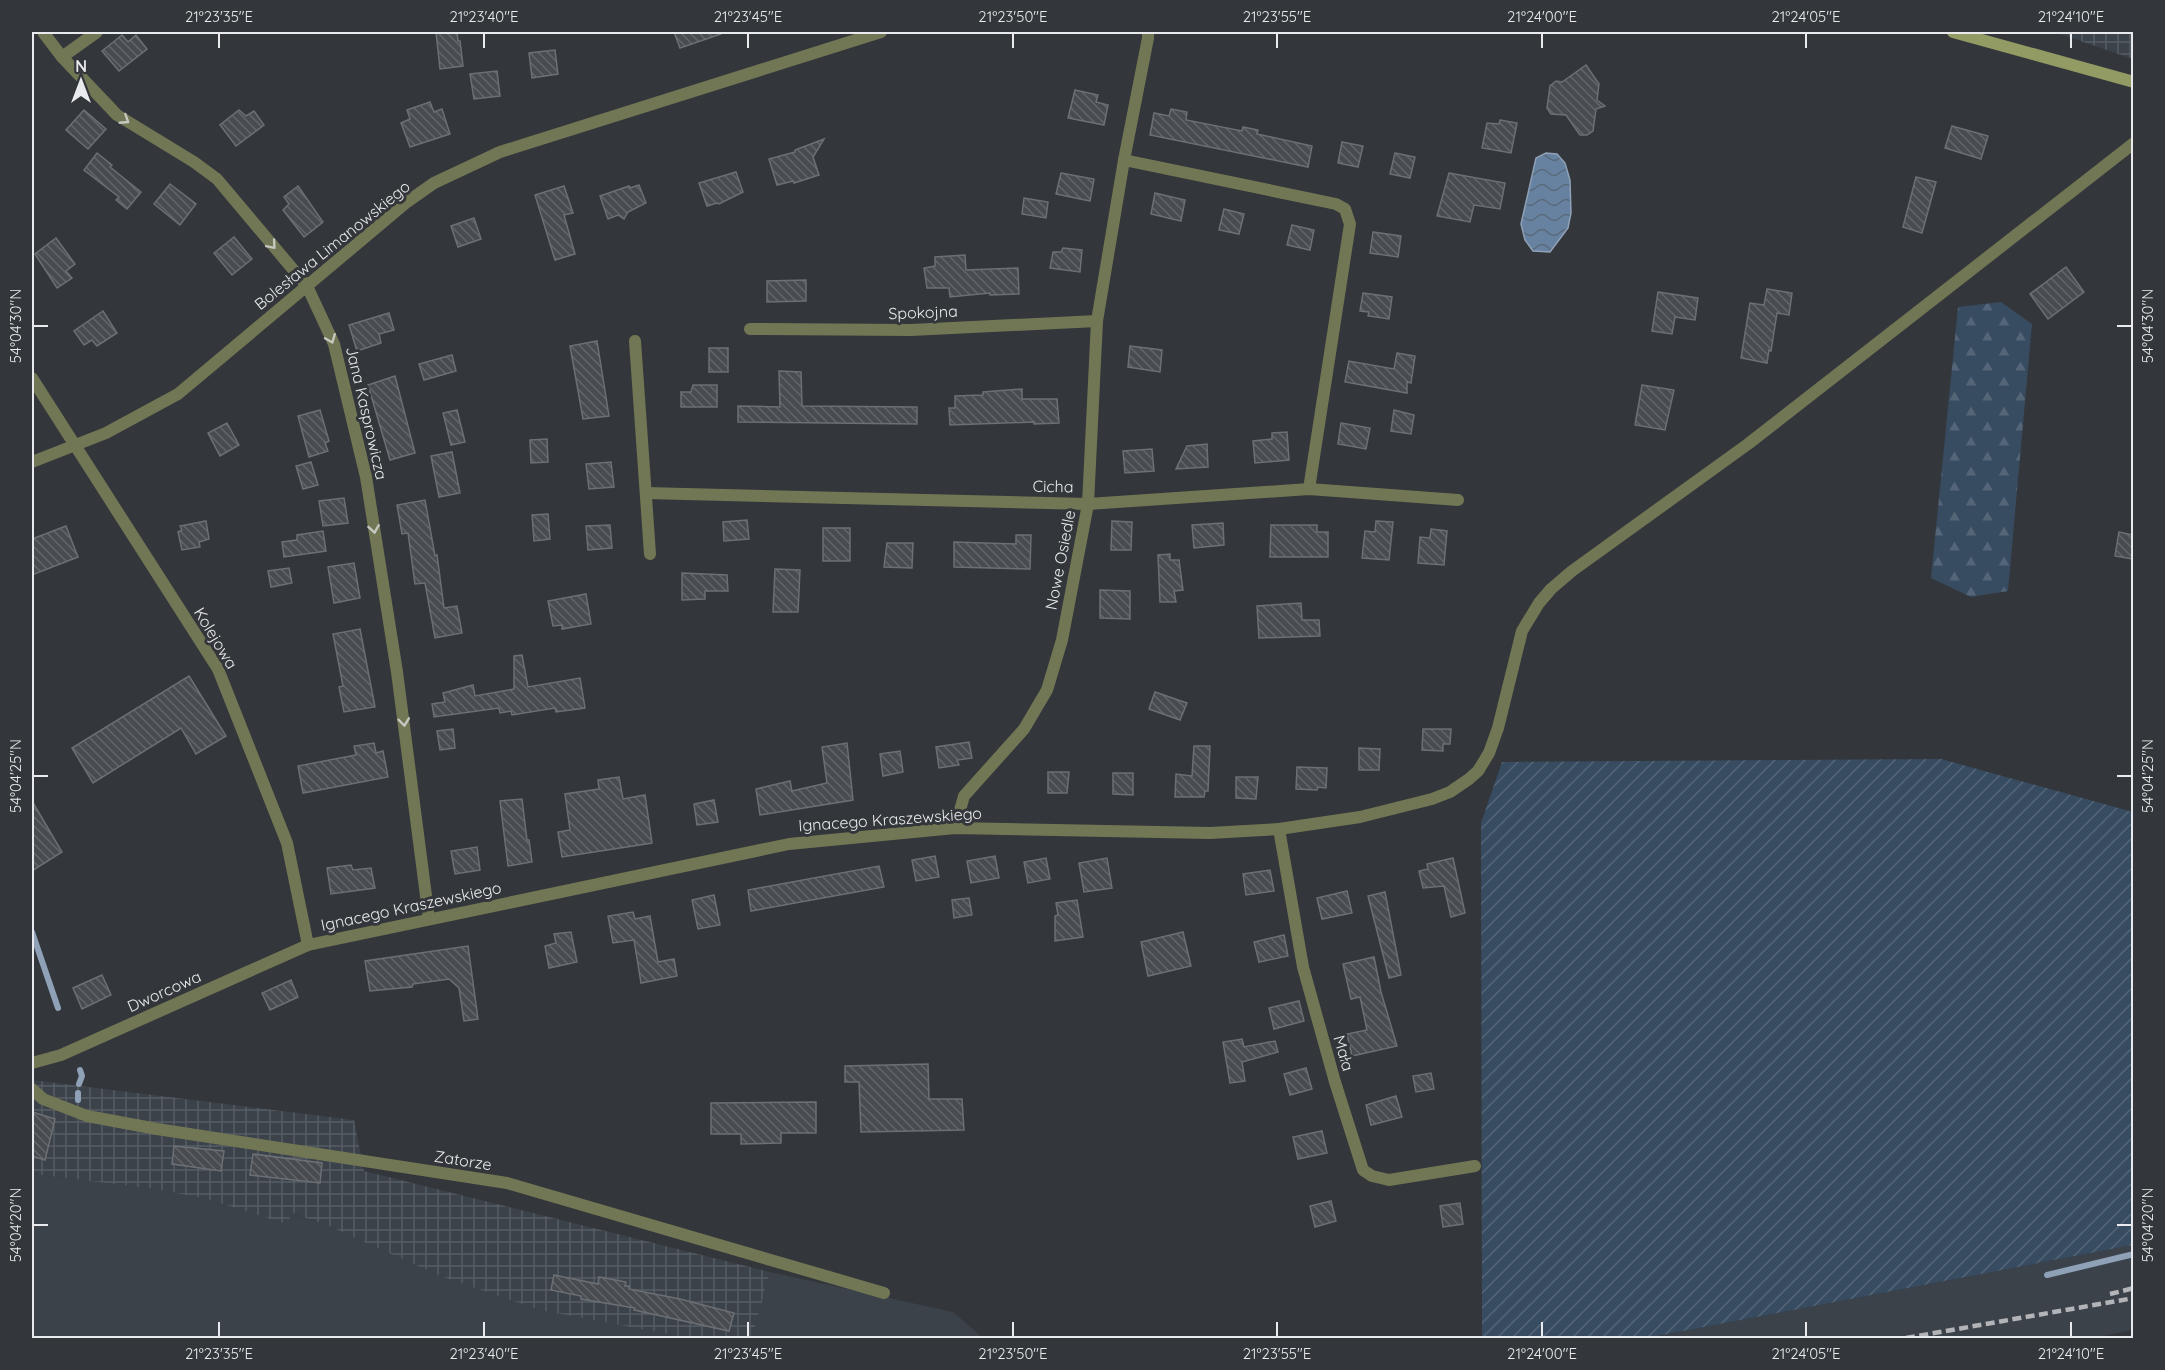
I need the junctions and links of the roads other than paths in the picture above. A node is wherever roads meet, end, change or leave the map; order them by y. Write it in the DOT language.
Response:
graph roads {
  1 [pos="43,32"];
  2 [pos="97,32"];
  3 [pos="882,32"];
  4 [pos="1148,32"];
  5 [pos="1953,32"];
  6 [pos="62,57"];
  7 [pos="2133,82"];
  8 [pos="2133,143"];
  9 [pos="1124,160"];
  10 [pos="307,286"];
  11 [pos="1097,321"];
  12 [pos="750,329"];
  13 [pos="635,340"];
  14 [pos="32,378"];
  15 [pos="74,445"];
  16 [pos="32,462"];
  17 [pos="1309,489"];
  18 [pos="646,493"];
  19 [pos="1458,500"];
  20 [pos="1088,504"];
  21 [pos="650,554"];
  22 [pos="955,828"];
  23 [pos="1279,829"];
  24 [pos="429,919"];
  25 [pos="308,945"];
  26 [pos="32,1064"];
  27 [pos="32,1089"];
  28 [pos="1475,1166"];
  29 [pos="884,1293"];
  1 -- 6 [label="street, Jana Kasprowicza"];
  2 -- 6 [label="street"];
  3 -- 10 [label="street, Bolesława Limanowskiego"];
  4 -- 9 [label="street, Nowe Osiedle"];
  5 -- 7 [label="main road"];
  6 -- 10 [label="street, Jana Kasprowicza, one-way"];
  8 -- 23 [label="street, Ignacego Kraszewskiego"];
  9 -- 11 [label="street, Nowe Osiedle"];
  9 -- 17 [label="street"];
  10 -- 15 [label="street, Bolesława Limanowskiego"];
  10 -- 24 [label="street, Jana Kasprowicza, one-way"];
  11 -- 12 [label="street, Spokojna"];
  11 -- 20 [label="street, Nowe Osiedle"];
  13 -- 18 [label="street"];
  14 -- 15 [label="street, Kolejowa"];
  15 -- 16 [label="street, Bolesława Limanowskiego"];
  15 -- 25 [label="street, Kolejowa"];
  17 -- 19 [label="street, Cicha"];
  17 -- 20 [label="street, Cicha"];
  18 -- 20 [label="street, Cicha"];
  18 -- 21 [label="street"];
  20 -- 22 [label="street, Nowe Osiedle"];
  22 -- 23 [label="street, Ignacego Kraszewskiego"];
  22 -- 24 [label="street, Ignacego Kraszewskiego"];
  23 -- 28 [label="street, Mała"];
  24 -- 25 [label="street, Ignacego Kraszewskiego"];
  25 -- 26 [label="street, Dworcowa"];
  27 -- 29 [label="street, Zatorze"];
}
